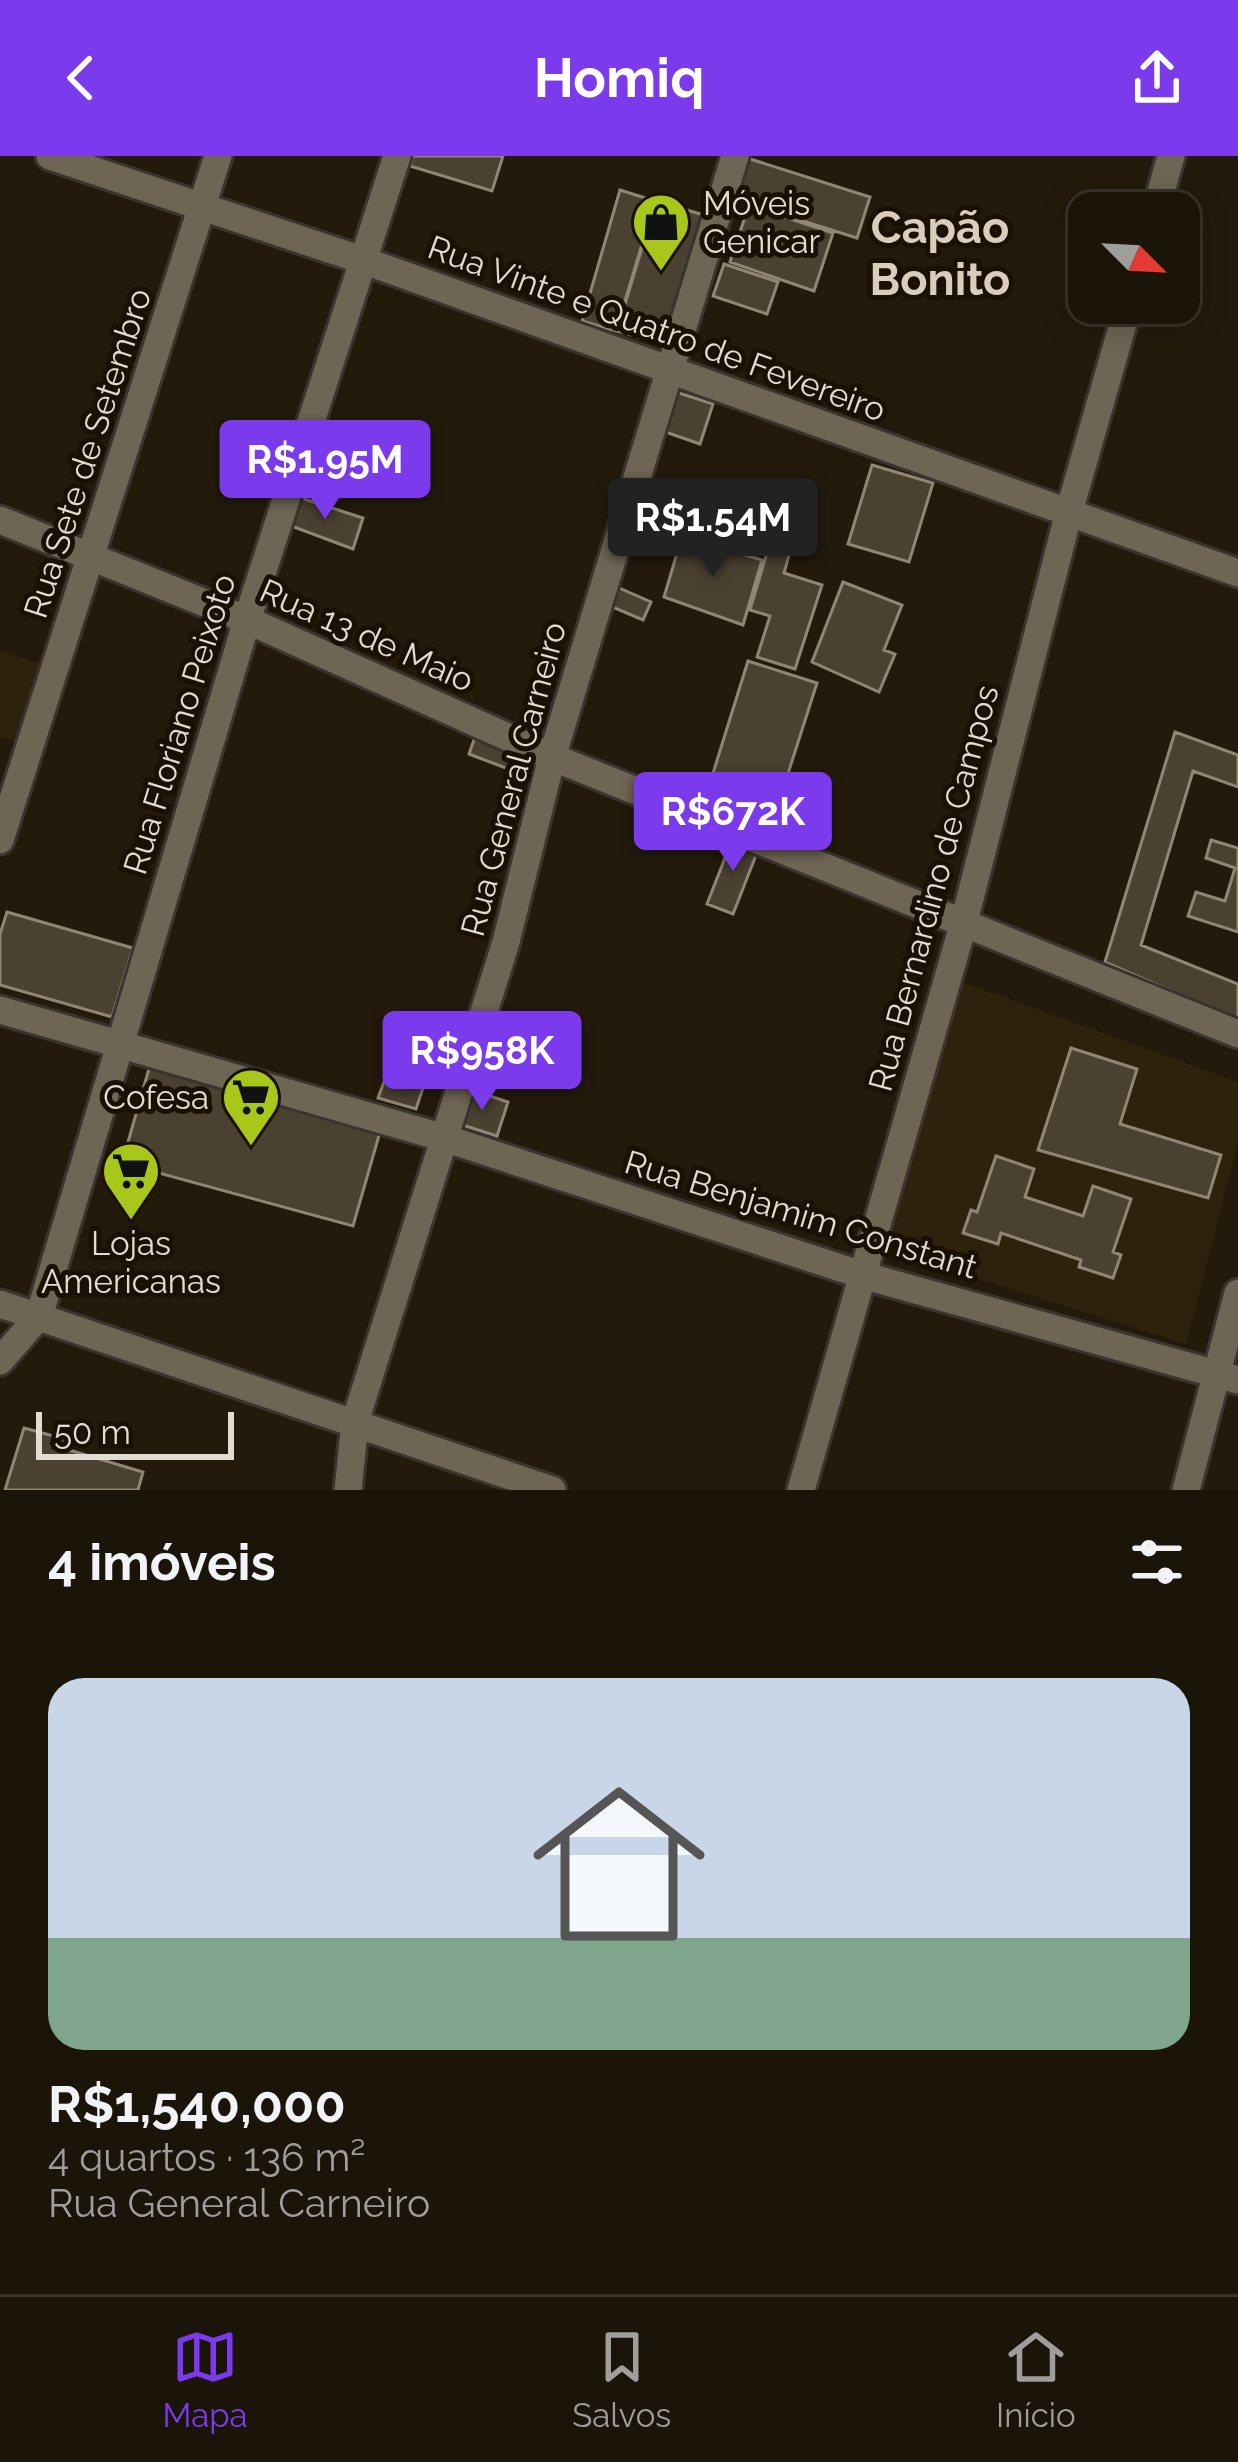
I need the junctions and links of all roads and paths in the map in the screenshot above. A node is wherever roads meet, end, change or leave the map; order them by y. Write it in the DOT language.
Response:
graph roads {
  1 [pos="50,156"];
  2 [pos="218,156"];
  3 [pos="397,156"];
  4 [pos="735,156"];
  5 [pos="1171,156"];
  6 [pos="1161,192"];
  7 [pos="202,210"];
  8 [pos="365,261"];
  9 [pos="1123,324"];
  10 [pos="668,373"];
  11 [pos="1070,512"];
  12 [pos="0,520"];
  13 [pos="91,557"];
  14 [pos="1238,574"];
  15 [pos="248,620"];
  16 [pos="552,757"];
  17 [pos="0,840"];
  18 [pos="964,922"];
  19 [pos="0,1010"];
  20 [pos="1238,1034"];
  21 [pos="119,1044"];
  22 [pos="441,1137"];
  23 [pos="862,1275"];
  24 [pos="1238,1294"];
  25 [pos="0,1304"];
  26 [pos="39,1316"];
  27 [pos="0,1361"];
  28 [pos="1229,1377"];
  29 [pos="355,1422"];
  30 [pos="348,1490"];
  31 [pos="552,1490"];
  32 [pos="801,1490"];
  33 [pos="1186,1490"];
  1 -- 7 [label="street, Rua Vinte e Quatro de Fevereiro"];
  2 -- 7 [label="street, Rua Sete de Setembro"];
  3 -- 8 [label="street, Rua Floriano Peixoto"];
  4 -- 10 [label="street, Rua General Carneiro"];
  5 -- 6 [label="street"];
  7 -- 8 [label="street, Rua Vinte e Quatro de Fevereiro"];
  7 -- 13 [label="street, Rua Sete de Setembro"];
  8 -- 10 [label="street, Rua Vinte e Quatro de Fevereiro"];
  8 -- 15 [label="street, Rua Floriano Peixoto"];
  9 -- 11 [label="street, Rua Bernardino de Campos"];
  10 -- 11 [label="street, Rua Vinte e Quatro de Fevereiro"];
  10 -- 16 [label="street, Rua General Carneiro"];
  11 -- 14 [label="street, Rua Vinte e Quatro de Fevereiro"];
  11 -- 18 [label="street, Rua Bernardino de Campos"];
  12 -- 13 [label="street, Rua 13 de Maio"];
  13 -- 15 [label="street, Rua 13 de Maio"];
  13 -- 17 [label="street, Rua Sete de Setembro"];
  15 -- 16 [label="street, Rua 13 de Maio"];
  15 -- 21 [label="street, Rua Floriano Peixoto"];
  16 -- 18 [label="street, Rua 13 de Maio"];
  16 -- 22 [label="street, Rua General Carneiro"];
  18 -- 20 [label="street, Rua 13 de Maio"];
  18 -- 23 [label="street, Rua Bernardino de Campos"];
  19 -- 21 [label="street, Rua Benjamim Constant"];
  21 -- 22 [label="street, Rua Benjamim Constant"];
  21 -- 26 [label="street, Rua Floriano Peixoto"];
  22 -- 23 [label="street, Rua Benjamim Constant"];
  22 -- 29 [label="street, Rua General Carneiro"];
  23 -- 28 [label="street, Rua Benjamim Constant"];
  23 -- 32 [label="street, Rua Bernardino de Campos"];
  24 -- 28 [label="street"];
  25 -- 26 [label="street"];
  26 -- 27 [label="street"];
  26 -- 29 [label="street"];
  28 -- 33 [label="street"];
  29 -- 30 [label="street, Rua General Carneiro"];
  29 -- 31 [label="street"];
}
